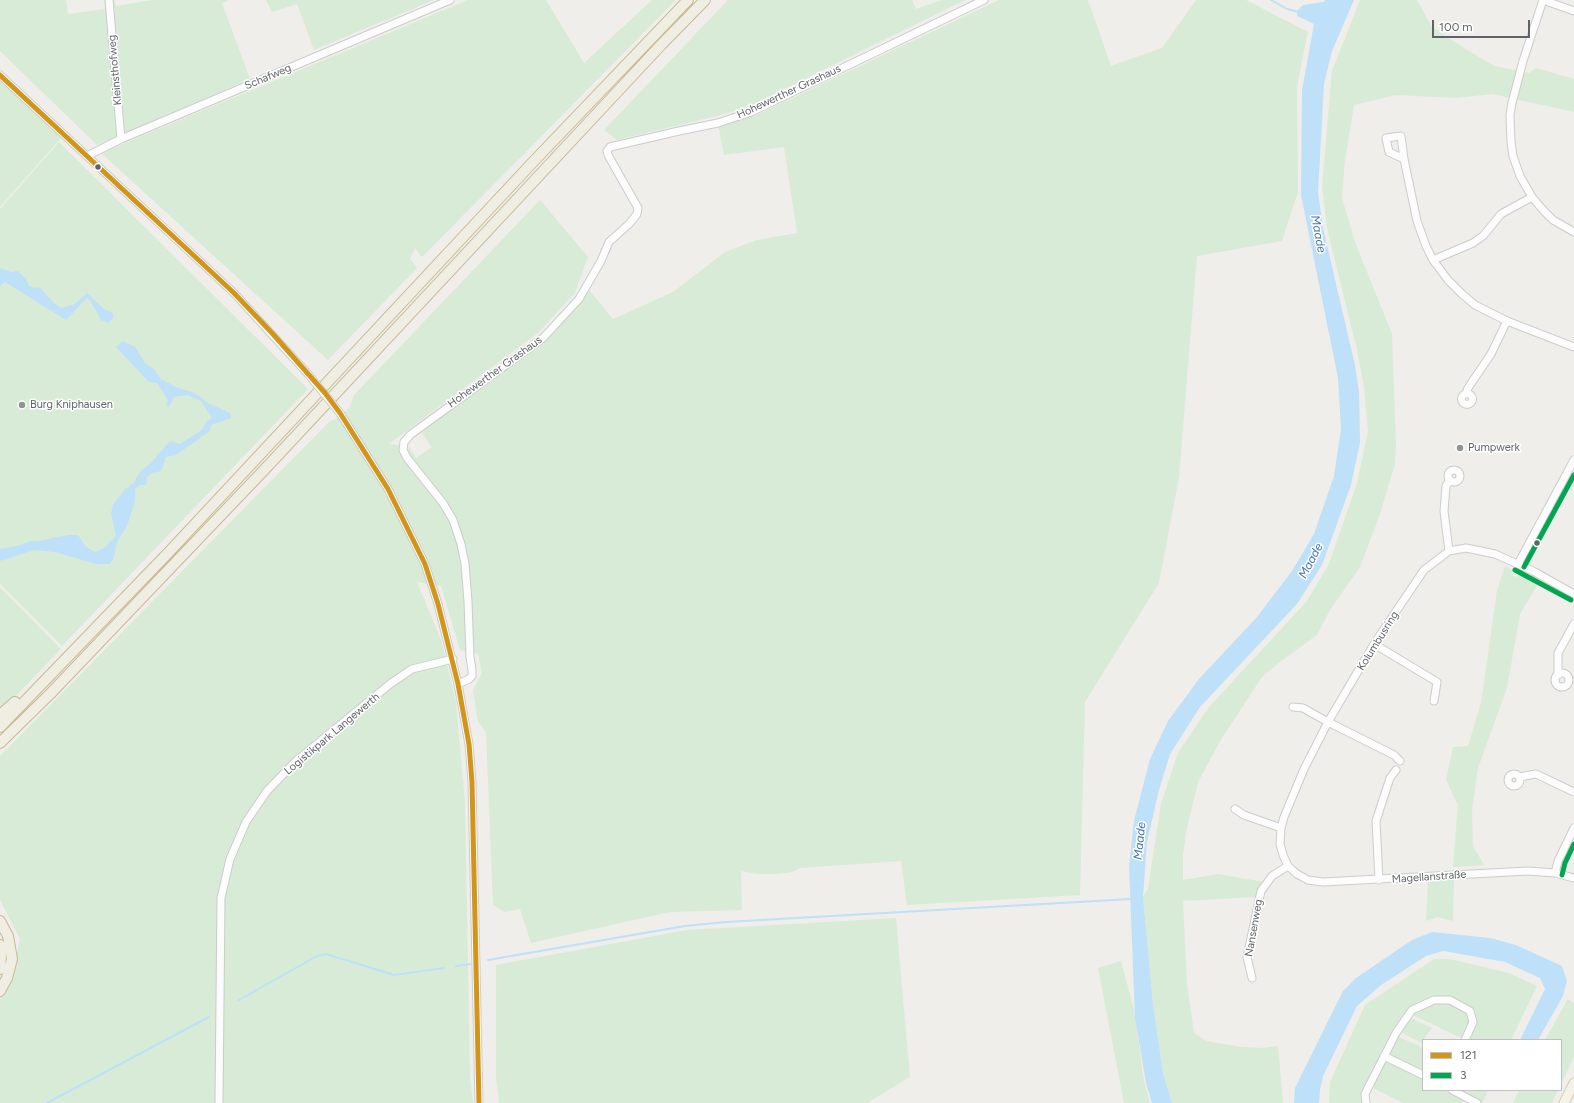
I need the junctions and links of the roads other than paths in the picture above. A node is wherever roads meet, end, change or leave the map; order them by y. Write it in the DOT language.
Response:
graph roads {
  1 [pos="109,0"];
  2 [pos="450,0"];
  3 [pos="688,0"];
  4 [pos="705,0"];
  5 [pos="984,0"];
  6 [pos="1543,0"];
  7 [pos="1574,11"];
  8 [pos="0,75"];
  9 [pos="121,139"];
  10 [pos="87,156"];
  11 [pos="1404,159"];
  12 [pos="1532,197"];
  13 [pos="1574,232"];
  14 [pos="1433,260"];
  15 [pos="1507,321"];
  16 [pos="1574,347"];
  17 [pos="1466,394"];
  18 [pos="1574,460"];
  19 [pos="1450,480"];
  20 [pos="1449,551"];
  21 [pos="1518,564"];
  22 [pos="1574,594"];
  23 [pos="1574,624"];
  24 [pos="1374,644"];
  25 [pos="453,659"];
  26 [pos="1558,675"];
  27 [pos="458,684"];
  28 [pos="40,686"];
  29 [pos="1434,701"];
  30 [pos="1293,707"];
  31 [pos="0,715"];
  32 [pos="1328,722"];
  33 [pos="0,727"];
  34 [pos="11,733"];
  35 [pos="0,744"];
  36 [pos="0,752"];
  37 [pos="1400,761"];
  38 [pos="1396,770"];
  39 [pos="1519,777"];
  40 [pos="1574,792"];
  41 [pos="1235,809"];
  42 [pos="1280,828"];
  43 [pos="1574,828"];
  44 [pos="1288,866"];
  45 [pos="1555,873"];
  46 [pos="1574,878"];
  47 [pos="1379,880"];
  48 [pos="0,921"];
  49 [pos="0,945"];
  50 [pos="0,969"];
  51 [pos="1252,978"];
  52 [pos="0,991"];
  53 [pos="1466,1039"];
  54 [pos="1384,1056"];
  55 [pos="1422,1075"];
  56 [pos="1574,1083"];
  57 [pos="1453,1091"];
  58 [pos="1466,1100"];
  59 [pos="219,1103"];
  60 [pos="479,1103"];
  61 [pos="1366,1103"];
  62 [pos="1477,1103"];
  63 [pos="1564,1103"];
  1 -- 9 [label="street, Kleinsthofweg"];
  2 -- 9 [label="street, Schafweg"];
  3 -- 28 [label="highway"];
  4 -- 34 [label="highway"];
  5 -- 27 [label="street, Hohewerther Grashaus"];
  6 -- 7 [label="street"];
  6 -- 12 [label="street"];
  8 -- 10 [label="street"];
  9 -- 10 [label="street, Schafweg"];
  10 -- 25 [label="street, bridge"];
  11 -- 14 [label="street"];
  12 -- 13 [label="street"];
  12 -- 14 [label="street"];
  14 -- 15 [label="street"];
  15 -- 16 [label="street"];
  15 -- 17 [label="street"];
  18 -- 21 [label="street"];
  19 -- 20 [label="street"];
  20 -- 21 [label="street"];
  20 -- 24 [label="street, Kolumbusring"];
  21 -- 22 [label="street"];
  23 -- 26 [label="street"];
  24 -- 29 [label="street"];
  24 -- 32 [label="street, Kolumbusring"];
  25 -- 27 [label="street"];
  25 -- 59 [label="street, Logistikpark Langewerth"];
  27 -- 60 [label="street"];
  28 -- 31 [label="highway"];
  28 -- 33 [label="highway"];
  30 -- 32 [label="street"];
  32 -- 37 [label="street"];
  32 -- 42 [label="street, Kolumbusring"];
  34 -- 35 [label="highway"];
  34 -- 36 [label="highway"];
  38 -- 47 [label="street"];
  39 -- 40 [label="street"];
  41 -- 42 [label="street"];
  42 -- 44 [label="street, Kolumbusring"];
  43 -- 45 [label="street"];
  44 -- 47 [label="street, Magellanstraße"];
  44 -- 51 [label="street, Nansenweg"];
  45 -- 46 [label="street, Magellanstraße"];
  45 -- 47 [label="street, Magellanstraße"];
  48 -- 52 [label="highway"];
  49 -- 50 [label="highway"];
  53 -- 54 [label="street"];
  54 -- 55 [label="street"];
  54 -- 61 [label="street"];
  56 -- 63 [label="main road"];
  57 -- 58 [label="street"];
  58 -- 62 [label="street"];
}
